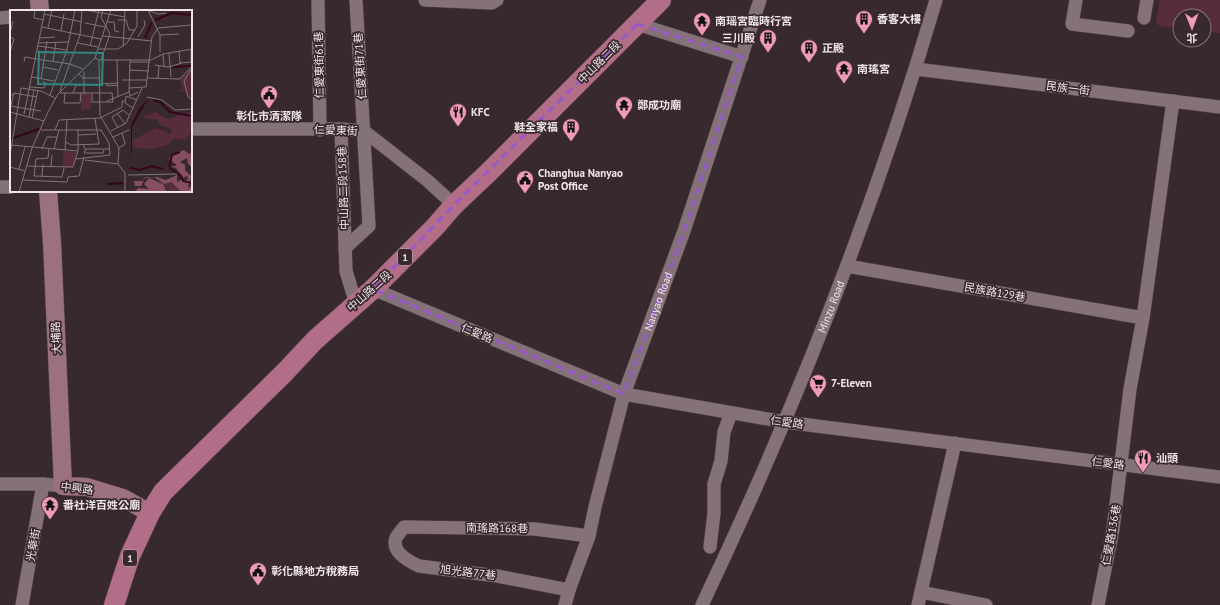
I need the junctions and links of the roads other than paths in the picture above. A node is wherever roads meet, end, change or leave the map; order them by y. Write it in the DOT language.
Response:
graph roads {
  1 [pos="318,0"];
  2 [pos="356,0"];
  3 [pos="425,0"];
  4 [pos="497,0"];
  5 [pos="661,0"];
  6 [pos="760,0"];
  7 [pos="936,0"];
  8 [pos="1076,0"];
  9 [pos="1147,0"];
  10 [pos="10,17"];
  11 [pos="0,18"];
  12 [pos="1144,18"];
  13 [pos="637,24"];
  14 [pos="1128,31"];
  15 [pos="742,57"];
  16 [pos="916,69"];
  17 [pos="1173,101"];
  18 [pos="1220,107"];
  19 [pos="192,129"];
  20 [pos="341,129"];
  21 [pos="320,130"];
  22 [pos="364,131"];
  23 [pos="48,192"];
  24 [pos="454,205"];
  25 [pos="345,248"];
  26 [pos="847,266"];
  27 [pos="373,289"];
  28 [pos="356,304"];
  29 [pos="1143,318"];
  30 [pos="624,394"];
  31 [pos="731,413"];
  32 [pos="785,422"];
  33 [pos="955,442"];
  34 [pos="1120,464"];
  35 [pos="1220,477"];
  36 [pos="0,484"];
  37 [pos="43,484"];
  38 [pos="63,486"];
  39 [pos="150,513"];
  40 [pos="404,527"];
  41 [pos="588,536"];
  42 [pos="710,547"];
  43 [pos="569,590"];
  44 [pos="919,599"];
  45 [pos="22,605"];
  46 [pos="114,605"];
  47 [pos="565,605"];
  48 [pos="702,605"];
  49 [pos="986,605"];
  50 [pos="1098,605"];
  1 -- 21 [label="street, 仁愛東街61巷"];
  2 -- 22 [label="street, 仁愛東街71巷"];
  3 -- 4 [label="street"];
  5 -- 13 [label="main road, 中山路二段 / 1"];
  6 -- 15 [label="street, Nanyao Road"];
  7 -- 16 [label="street, Minzu Road"];
  8 -- 14 [label="street"];
  9 -- 12 [label="street"];
  10 -- 11 [label="street"];
  13 -- 15 [label="street"];
  13 -- 24 [label="main road, 中山路二段 / 1"];
  15 -- 30 [label="street, Nanyao Road"];
  16 -- 17 [label="street, 民族一街"];
  16 -- 26 [label="street, Minzu Road"];
  17 -- 18 [label="street, 民族一街"];
  17 -- 29 [label="street, 仁愛路136巷"];
  19 -- 21 [label="street, 仁愛東街"];
  20 -- 21 [label="street, 仁愛東街"];
  20 -- 22 [label="street, 仁愛東街"];
  20 -- 25 [label="street, 中山路二段158巷"];
  22 -- 24 [label="street, 仁愛東街"];
  22 -- 25 [label="street, 中山路二段158巷"];
  23 -- 38 [label="main road, 大埔路"];
  24 -- 27 [label="main road, 中山路二段 / 1"];
  25 -- 28 [label="street, 中山路二段158巷"];
  26 -- 29 [label="street, 民族路129巷"];
  26 -- 32 [label="street, Minzu Road"];
  27 -- 28 [label="main road, 中山路二段 / 1"];
  27 -- 30 [label="street, 仁愛路"];
  28 -- 39 [label="main road, 中山路二段 / 1"];
  29 -- 34 [label="street, 仁愛路136巷"];
  30 -- 31 [label="street, 仁愛路"];
  30 -- 41 [label="street, Nanyao Road"];
  31 -- 32 [label="street, 仁愛路"];
  31 -- 42 [label="street"];
  32 -- 33 [label="street, 仁愛路"];
  32 -- 48 [label="street, Minzu Road"];
  33 -- 34 [label="street, 仁愛路"];
  33 -- 44 [label="street"];
  34 -- 35 [label="street, 仁愛路"];
  34 -- 50 [label="street, 仁愛路136巷"];
  36 -- 37 [label="street, 中興路"];
  37 -- 38 [label="street, 中興路"];
  37 -- 45 [label="street, 光華街"];
  38 -- 39 [label="main road, 中興路"];
  39 -- 46 [label="main road, 中山路二段 / 1"];
  40 -- 41 [label="street, 南瑤路168巷"];
  40 -- 43 [label="street, 旭光路77巷"];
  41 -- 43 [label="street, Nanyao Road"];
  43 -- 47 [label="street, Nanyao Road"];
  44 -- 49 [label="street"];
}
